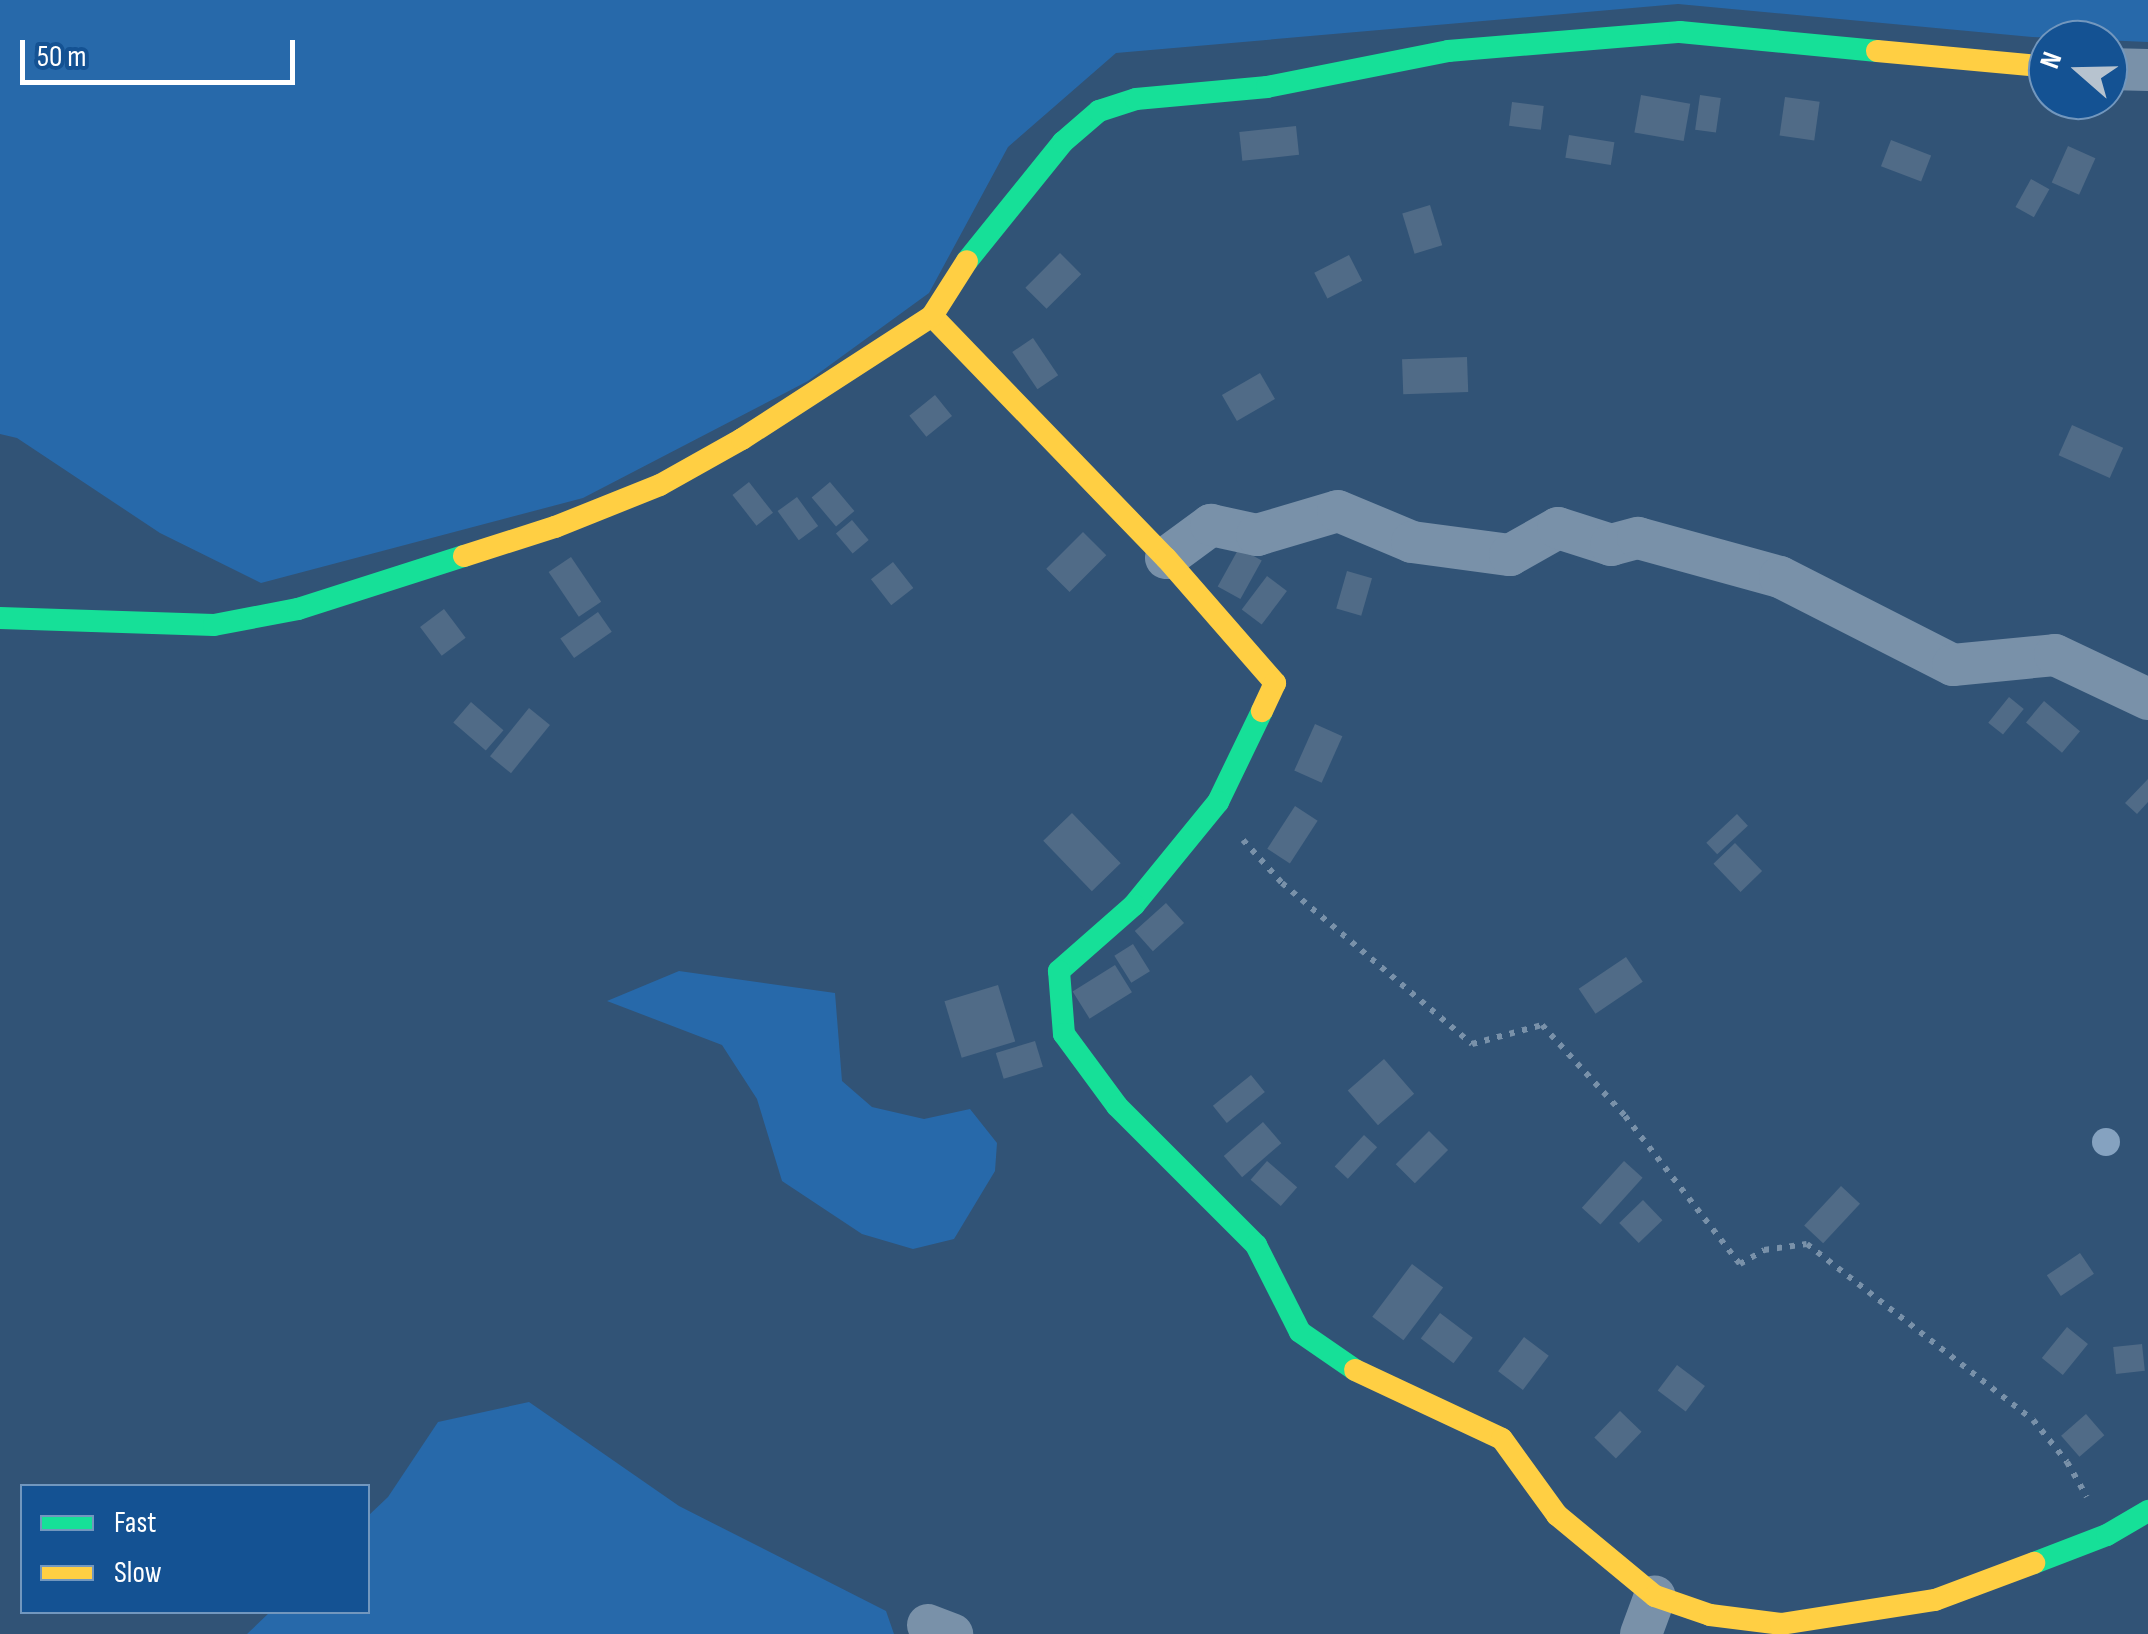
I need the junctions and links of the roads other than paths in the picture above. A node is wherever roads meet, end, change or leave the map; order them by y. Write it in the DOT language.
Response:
graph roads {
  1 [pos="2028,64"];
  2 [pos="932,316"];
  3 [pos="1166,558"];
  4 [pos="0,618"];
  5 [pos="2148,699"];
  6 [pos="2148,1511"];
  7 [pos="1648,1615"];
  1 -- 2 [label="street"];
  2 -- 3 [label="street"];
  2 -- 4 [label="street"];
  3 -- 5 [label="street"];
  3 -- 7 [label="street"];
  6 -- 7 [label="street"];
}
